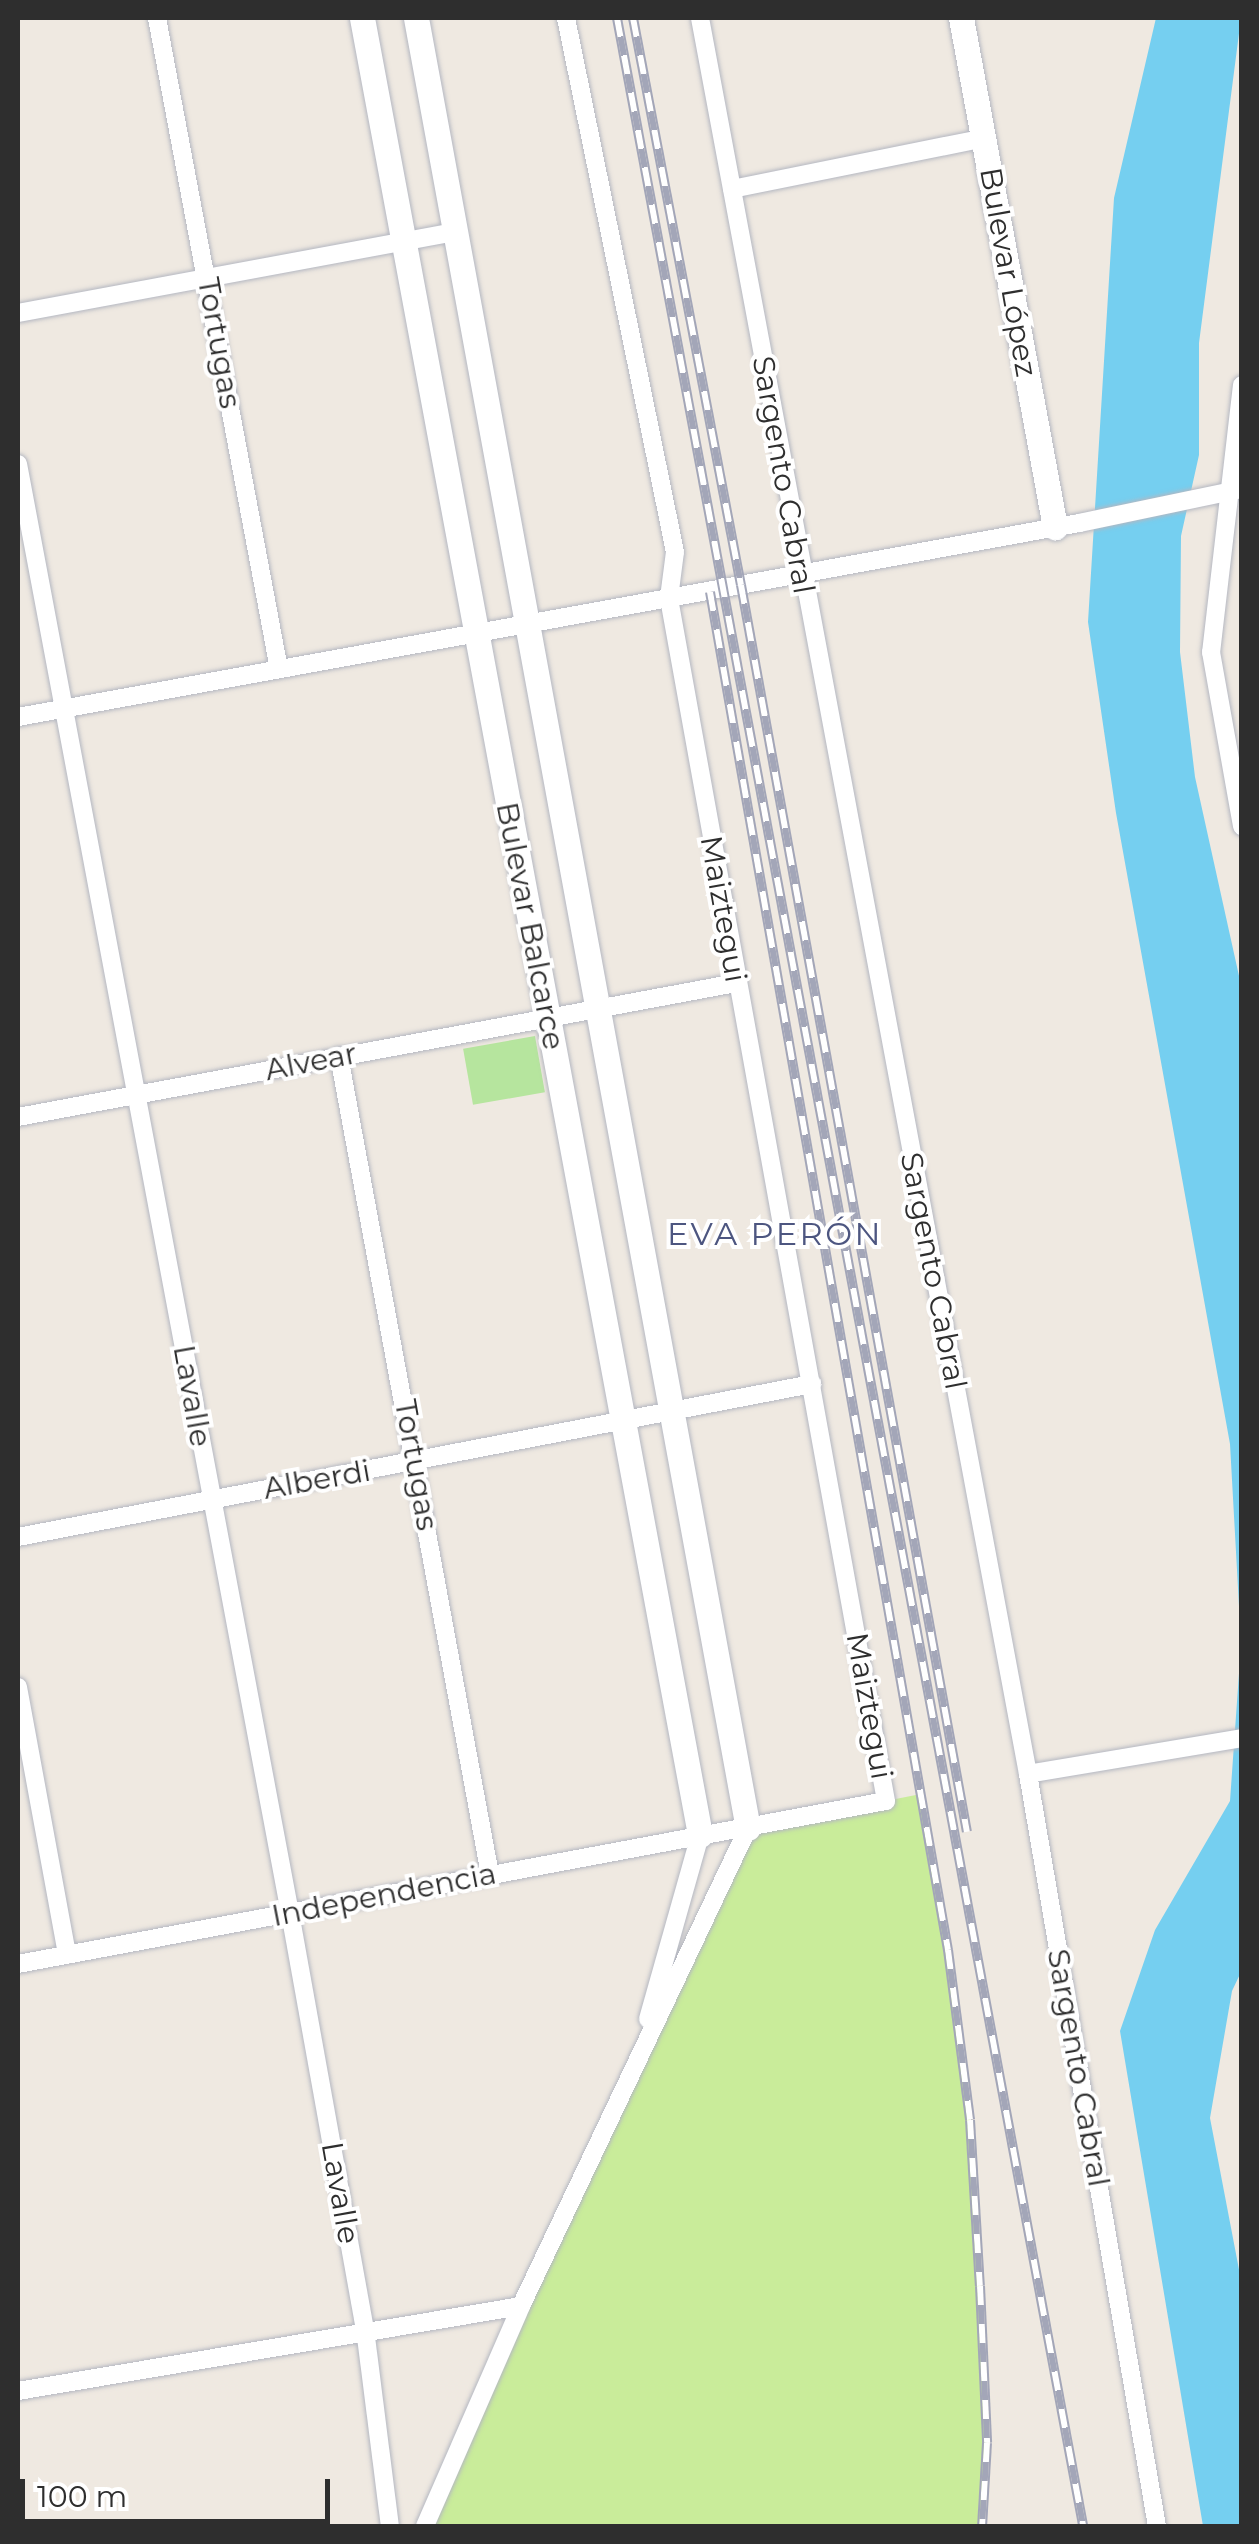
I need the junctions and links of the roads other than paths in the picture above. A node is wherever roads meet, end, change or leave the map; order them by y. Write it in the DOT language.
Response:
graph roads {
  1 [pos="157,18"];
  2 [pos="362,18"];
  3 [pos="416,18"];
  4 [pos="566,18"];
  5 [pos="700,18"];
  6 [pos="961,18"];
  7 [pos="984,138"];
  8 [pos="732,188"];
  9 [pos="455,232"];
  10 [pos="403,242"];
  11 [pos="207,278"];
  12 [pos="18,312"];
  13 [pos="1242,385"];
  14 [pos="18,464"];
  15 [pos="1235,490"];
  16 [pos="1067,525"];
  17 [pos="800,574"];
  18 [pos="665,599"];
  19 [pos="527,624"];
  20 [pos="474,634"];
  21 [pos="279,670"];
  22 [pos="61,709"];
  23 [pos="18,717"];
  24 [pos="1242,826"];
  25 [pos="736,983"];
  26 [pos="601,1008"];
  27 [pos="547,1018"];
  28 [pos="339,1056"];
  29 [pos="136,1095"];
  30 [pos="18,1117"];
  31 [pos="812,1384"];
  32 [pos="674,1411"];
  33 [pos="622,1420"];
  34 [pos="416,1462"];
  35 [pos="211,1500"];
  36 [pos="18,1537"];
  37 [pos="18,1686"];
  38 [pos="1242,1738"];
  39 [pos="1028,1774"];
  40 [pos="886,1801"];
  41 [pos="750,1828"];
  42 [pos="700,1835"];
  43 [pos="490,1875"];
  44 [pos="290,1913"];
  45 [pos="67,1955"];
  46 [pos="18,1964"];
  47 [pos="634,2067"];
  48 [pos="520,2306"];
  49 [pos="365,2329"];
  50 [pos="18,2391"];
  51 [pos="390,2526"];
  52 [pos="425,2526"];
  53 [pos="1157,2526"];
  1 -- 11 [label="street, Tortugas"];
  2 -- 10 [label="main road, Bulevar Balcarce"];
  3 -- 9 [label="main road, Bulevar Balcarce"];
  4 -- 18 [label="street, Maiztegui"];
  5 -- 8 [label="street, Sargento Cabral"];
  6 -- 7 [label="main road, Bulevar López"];
  7 -- 8 [label="street"];
  7 -- 16 [label="main road, Bulevar López"];
  8 -- 17 [label="street, Sargento Cabral"];
  9 -- 10 [label="street"];
  9 -- 19 [label="main road, Bulevar Balcarce"];
  10 -- 11 [label="street"];
  10 -- 20 [label="main road, Bulevar Balcarce"];
  11 -- 12 [label="street"];
  11 -- 21 [label="street, Tortugas"];
  13 -- 15 [label="street"];
  14 -- 22 [label="street, Lavalle"];
  15 -- 16 [label="street"];
  15 -- 24 [label="street"];
  16 -- 17 [label="street"];
  17 -- 18 [label="street"];
  17 -- 39 [label="street, Sargento Cabral"];
  18 -- 19 [label="street"];
  18 -- 25 [label="street, Maiztegui"];
  19 -- 20 [label="street"];
  19 -- 26 [label="main road, Bulevar Balcarce"];
  20 -- 21 [label="street"];
  20 -- 27 [label="main road, Bulevar Balcarce"];
  21 -- 22 [label="street"];
  22 -- 23 [label="street"];
  22 -- 29 [label="street, Lavalle"];
  25 -- 26 [label="street, Alvear"];
  25 -- 31 [label="street, Maiztegui"];
  26 -- 27 [label="street, Alvear"];
  26 -- 32 [label="main road, Bulevar Balcarce"];
  27 -- 28 [label="street, Alvear"];
  27 -- 33 [label="main road, Bulevar Balcarce"];
  28 -- 29 [label="street, Alvear"];
  28 -- 34 [label="street, Tortugas"];
  29 -- 30 [label="street, Alvear"];
  29 -- 35 [label="street, Lavalle"];
  31 -- 32 [label="street, Alberdi"];
  31 -- 40 [label="street, Maiztegui"];
  32 -- 33 [label="street, Alberdi"];
  32 -- 41 [label="main road, Bulevar Balcarce"];
  33 -- 34 [label="street, Alberdi"];
  33 -- 42 [label="main road, Bulevar Balcarce"];
  34 -- 35 [label="street, Alberdi"];
  34 -- 43 [label="street, Tortugas"];
  35 -- 36 [label="street, Alberdi"];
  35 -- 44 [label="street, Lavalle"];
  37 -- 45 [label="street"];
  38 -- 39 [label="street"];
  39 -- 53 [label="street, Sargento Cabral"];
  40 -- 41 [label="street, Independencia"];
  41 -- 42 [label="street, Independencia"];
  41 -- 47 [label="street"];
  42 -- 43 [label="street, Independencia"];
  42 -- 47 [label="street"];
  43 -- 44 [label="street, Independencia"];
  44 -- 45 [label="street, Independencia"];
  44 -- 49 [label="street, Lavalle"];
  45 -- 46 [label="street, Independencia"];
  47 -- 48 [label="street"];
  48 -- 49 [label="street"];
  48 -- 52 [label="street"];
  49 -- 50 [label="street"];
  49 -- 51 [label="street, Lavalle"];
}
